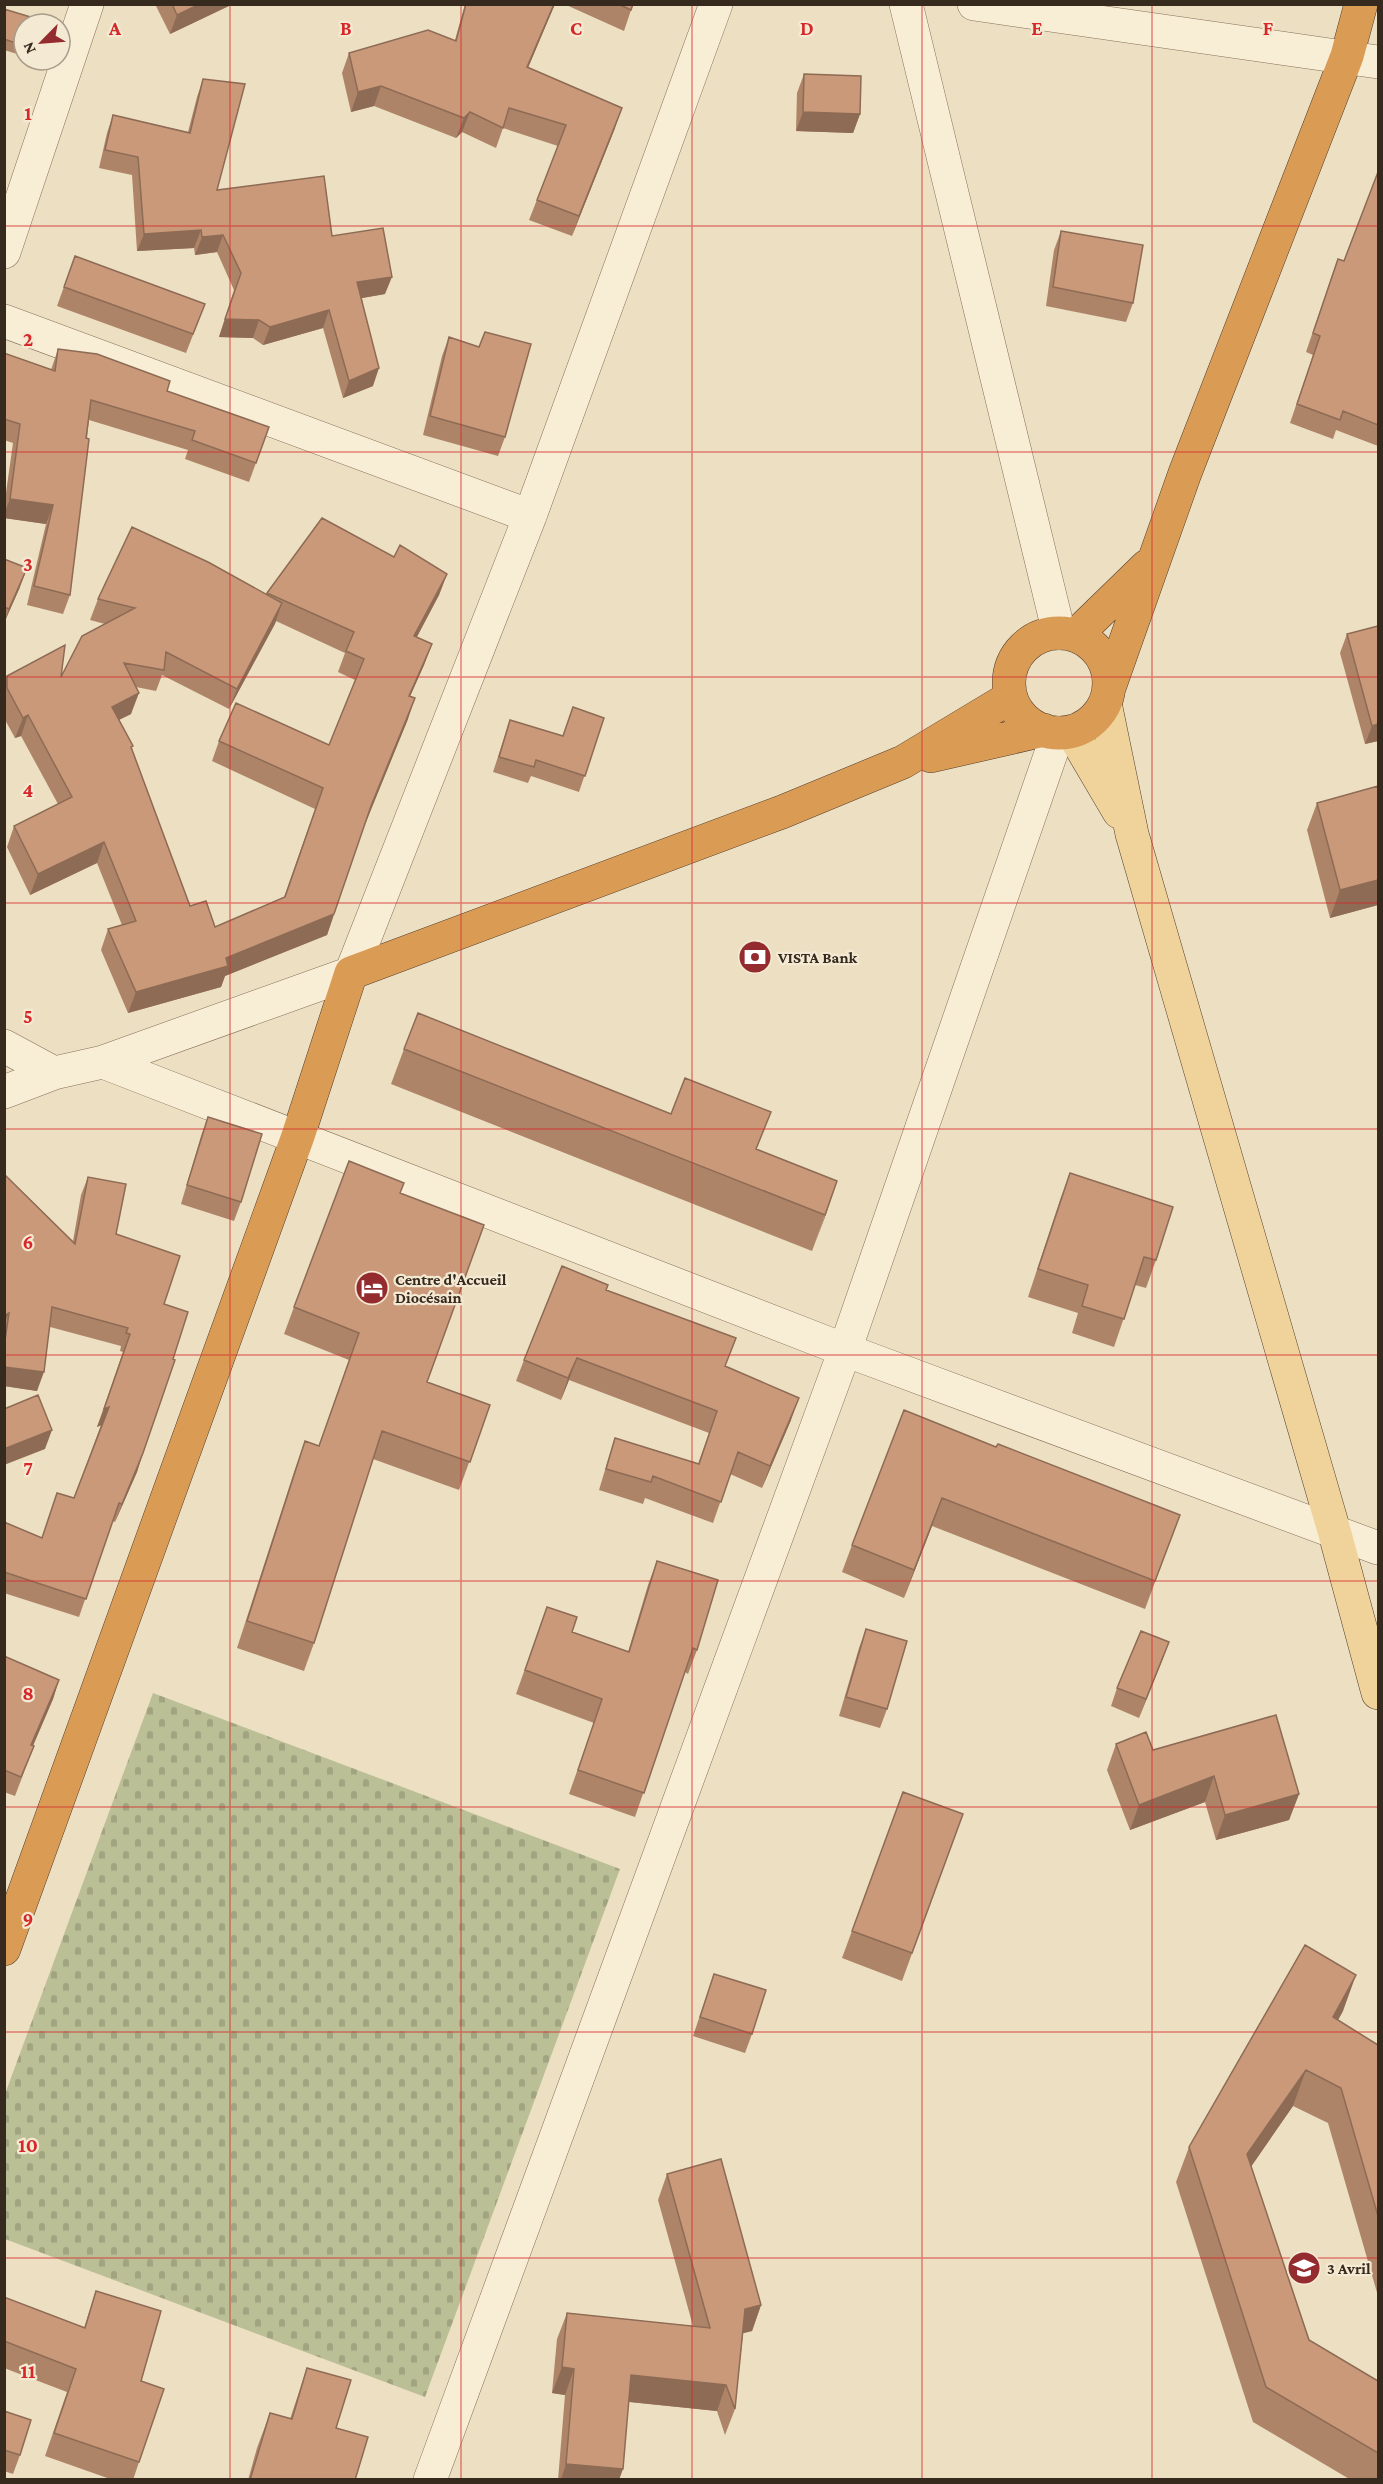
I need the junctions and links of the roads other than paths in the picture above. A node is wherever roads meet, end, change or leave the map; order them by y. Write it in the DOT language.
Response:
graph roads {
  1 [pos="87,4"];
  2 [pos="716,4"];
  3 [pos="906,4"];
  4 [pos="974,4"];
  5 [pos="1361,4"];
  6 [pos="1363,59"];
  7 [pos="4,252"];
  8 [pos="4,321"];
  9 [pos="530,516"];
  10 [pos="1152,561"];
  11 [pos="1067,634"];
  12 [pos="1107,695"];
  13 [pos="1011,697"];
  14 [pos="1058,732"];
  15 [pos="903,762"];
  16 [pos="1132,834"];
  17 [pos="351,973"];
  18 [pos="4,1046"];
  19 [pos="103,1062"];
  20 [pos="54,1073"];
  21 [pos="4,1092"];
  22 [pos="298,1136"];
  23 [pos="845,1350"];
  24 [pos="1335,1534"];
  25 [pos="1378,1548"];
  26 [pos="1378,1693"];
  27 [pos="4,1949"];
  28 [pos="430,2480"];
  1 -- 7 [label="street"];
  2 -- 9 [label="street"];
  3 -- 11 [label="street"];
  4 -- 6 [label="street"];
  5 -- 6 [label="highway"];
  6 -- 10 [label="highway"];
  8 -- 9 [label="street"];
  9 -- 17 [label="street"];
  10 -- 11 [label="highway"];
  10 -- 12 [label="highway"];
  11 -- 12 [label="highway"];
  11 -- 13 [label="highway"];
  12 -- 14 [label="highway"];
  12 -- 16 [label="main road"];
  13 -- 14 [label="highway"];
  13 -- 15 [label="highway"];
  14 -- 15 [label="highway"];
  14 -- 16 [label="main road"];
  14 -- 23 [label="street"];
  15 -- 17 [label="highway"];
  16 -- 24 [label="main road"];
  17 -- 19 [label="street"];
  17 -- 22 [label="highway"];
  18 -- 20 [label="street"];
  19 -- 20 [label="street"];
  19 -- 22 [label="street"];
  20 -- 21 [label="street"];
  22 -- 23 [label="street"];
  22 -- 27 [label="highway"];
  23 -- 24 [label="street"];
  23 -- 28 [label="street"];
  24 -- 25 [label="street"];
  24 -- 26 [label="main road"];
}
